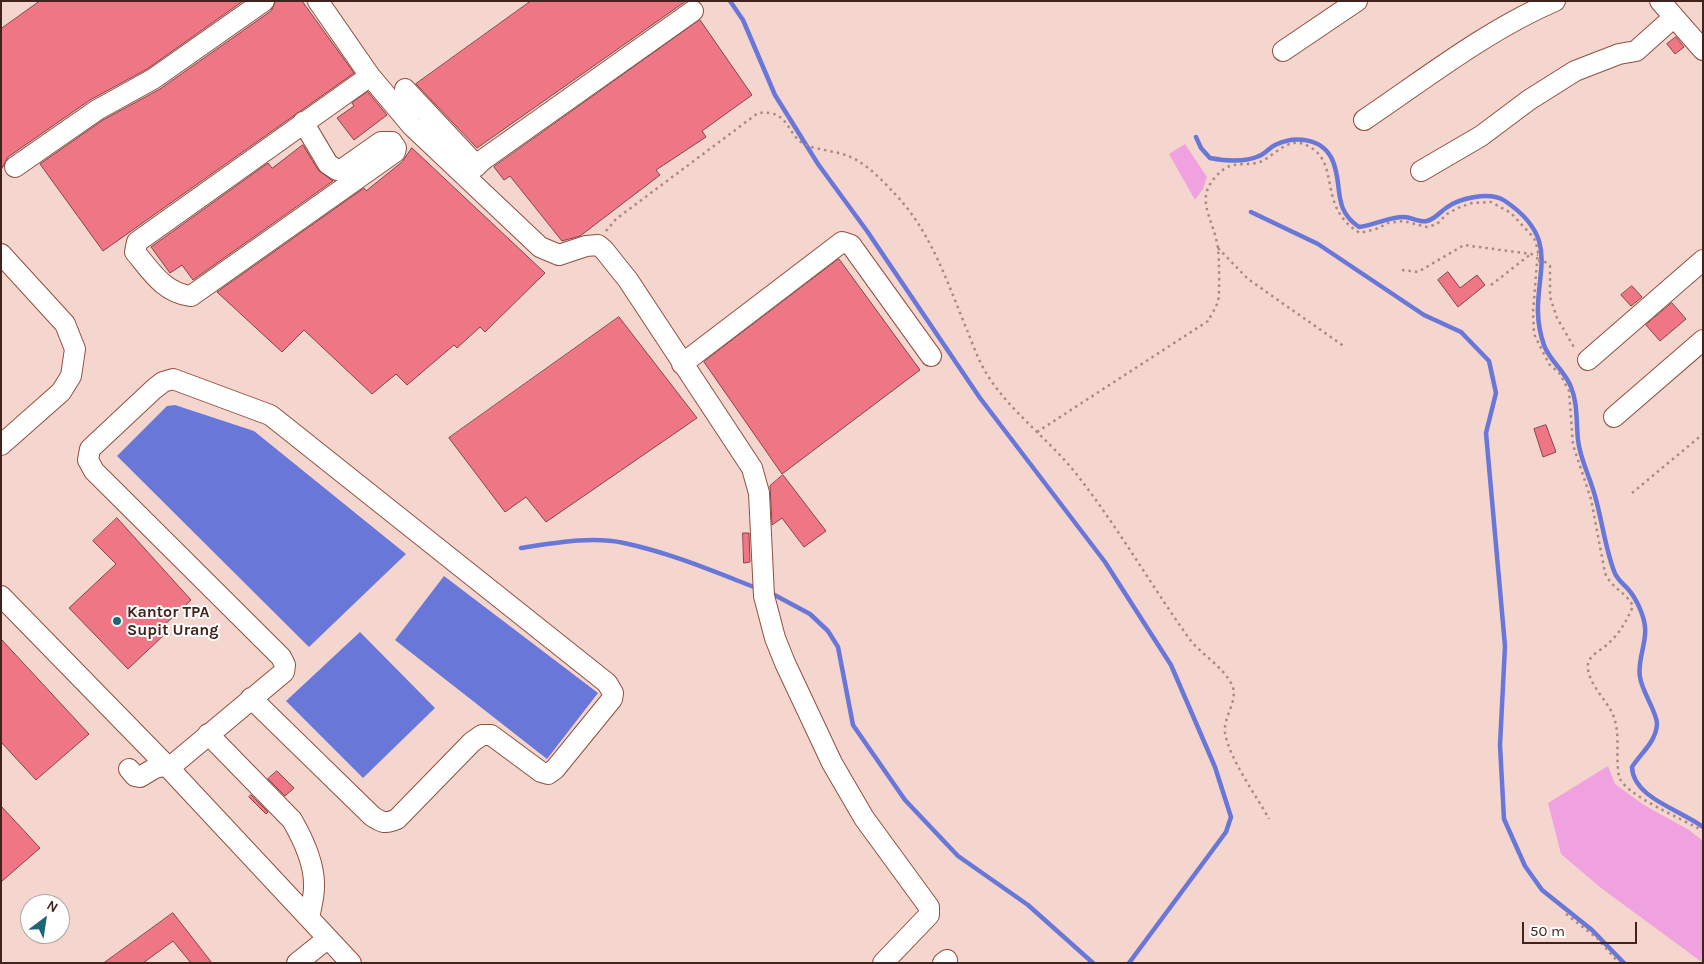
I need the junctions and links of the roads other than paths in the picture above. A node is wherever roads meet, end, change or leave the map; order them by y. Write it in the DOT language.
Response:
graph roads {
  1 [pos="264,1"];
  2 [pos="318,1"];
  3 [pos="1357,1"];
  4 [pos="1555,1"];
  5 [pos="1660,1"];
  6 [pos="693,11"];
  7 [pos="1674,17"];
  8 [pos="1703,50"];
  9 [pos="1283,51"];
  10 [pos="370,76"];
  11 [pos="405,90"];
  12 [pos="1364,120"];
  13 [pos="303,122"];
  14 [pos="15,167"];
  15 [pos="471,171"];
  16 [pos="1421,171"];
  17 [pos="1,254"];
  18 [pos="1703,260"];
  19 [pos="1703,340"];
  20 [pos="930,356"];
  21 [pos="1588,360"];
  22 [pos="682,364"];
  23 [pos="1614,417"];
  24 [pos="1,445"];
  25 [pos="1,596"];
  26 [pos="251,698"];
  27 [pos="208,734"];
  28 [pos="166,765"];
  29 [pos="129,769"];
  30 [pos="309,918"];
  31 [pos="327,939"];
  32 [pos="347,958"];
  33 [pos="297,963"];
  34 [pos="883,963"];
  1 -- 14 [label="street"];
  2 -- 10 [label="street"];
  3 -- 9 [label="street"];
  4 -- 12 [label="street"];
  5 -- 7 [label="street"];
  6 -- 15 [label="street"];
  7 -- 8 [label="street"];
  7 -- 16 [label="street"];
  10 -- 13 [label="street"];
  10 -- 15 [label="street"];
  11 -- 15 [label="street"];
  13 -- 13 [label="street"];
  15 -- 22 [label="street"];
  17 -- 24 [label="street"];
  18 -- 21 [label="street"];
  19 -- 23 [label="street"];
  20 -- 22 [label="street"];
  22 -- 34 [label="street"];
  25 -- 28 [label="street"];
  26 -- 26 [label="street"];
  26 -- 27 [label="street"];
  27 -- 28 [label="street"];
  27 -- 30 [label="street"];
  28 -- 29 [label="street"];
  28 -- 30 [label="street"];
  30 -- 31 [label="street"];
  31 -- 32 [label="street"];
  31 -- 33 [label="street"];
}
